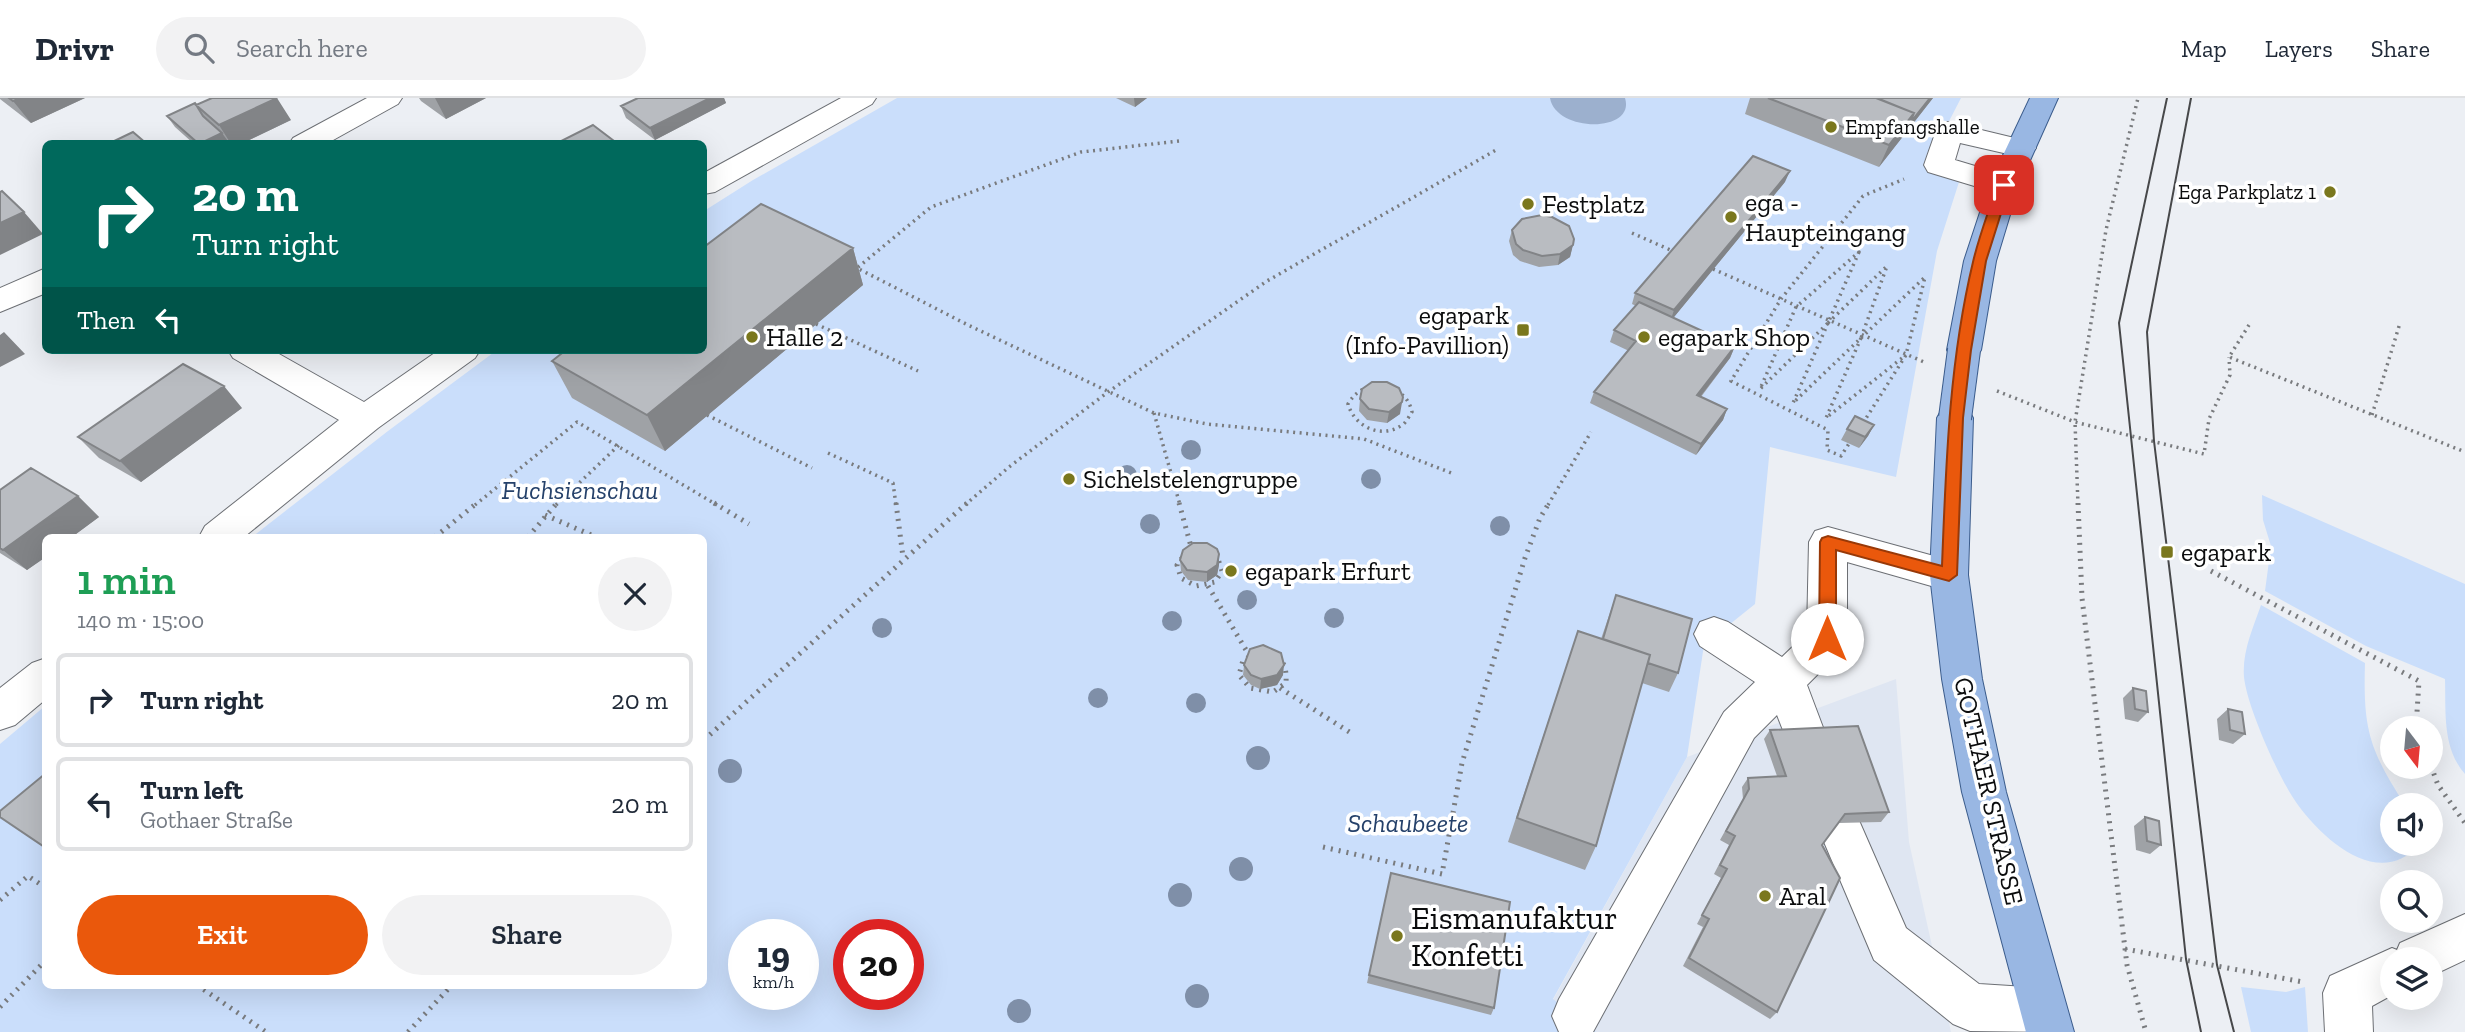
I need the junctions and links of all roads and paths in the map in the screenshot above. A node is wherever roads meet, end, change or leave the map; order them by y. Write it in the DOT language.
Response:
graph roads {
  1 [pos="388,98"];
  2 [pos="862,98"];
  3 [pos="2044,98"];
  4 [pos="2138,98"];
  5 [pos="310,140"];
  6 [pos="1179,141"];
  7 [pos="2021,148"];
  8 [pos="1496,150"];
  9 [pos="1940,165"];
  10 [pos="707,183"];
  11 [pos="2004,185"];
  12 [pos="1632,233"];
  13 [pos="1676,253"];
  14 [pos="1713,269"];
  15 [pos="42,281"];
  16 [pos="1781,299"];
  17 [pos="0,302"];
  18 [pos="1796,307"];
  19 [pos="1829,321"];
  20 [pos="2400,323"];
  21 [pos="816,324"];
  22 [pos="2249,325"];
  23 [pos="1862,336"];
  24 [pos="252,354"];
  25 [pos="457,354"];
  26 [pos="1906,355"];
  27 [pos="2229,357"];
  28 [pos="1930,365"];
  29 [pos="918,371"];
  30 [pos="1993,390"];
  31 [pos="1108,391"];
  32 [pos="1154,413"];
  33 [pos="707,415"];
  34 [pos="2372,415"];
  35 [pos="365,419"];
  36 [pos="2075,422"];
  37 [pos="1367,429"];
  38 [pos="1591,432"];
  39 [pos="1364,439"];
  40 [pos="619,445"];
  41 [pos="2465,452"];
  42 [pos="828,453"];
  43 [pos="812,468"];
  44 [pos="1454,474"];
  45 [pos="504,481"];
  46 [pos="561,500"];
  47 [pos="545,515"];
  48 [pos="749,524"];
  49 [pos="222,534"];
  50 [pos="439,534"];
  51 [pos="530,534"];
  52 [pos="589,534"];
  53 [pos="1192,551"];
  54 [pos="904,557"];
  55 [pos="2211,571"];
  56 [pos="1949,575"];
  57 [pos="1208,586"];
  58 [pos="1714,635"];
  59 [pos="1249,655"];
  60 [pos="42,679"];
  61 [pos="1785,680"];
  62 [pos="1280,688"];
  63 [pos="0,712"];
  64 [pos="2417,716"];
  65 [pos="1352,733"];
  66 [pos="707,737"];
  67 [pos="1806,738"];
  68 [pos="2436,779"];
  69 [pos="1838,823"];
  70 [pos="2465,823"];
  71 [pos="1323,847"];
  72 [pos="42,885"];
  73 [pos="0,900"];
  74 [pos="2465,936"];
  75 [pos="2442,947"];
  76 [pos="2125,949"];
  77 [pos="42,964"];
  78 [pos="2380,982"];
  79 [pos="203,989"];
  80 [pos="448,989"];
  81 [pos="0,1007"];
  82 [pos="2348,1013"];
  83 [pos="1576,1016"];
  84 [pos="2047,1022"];
  85 [pos="266,1032"];
  86 [pos="408,1032"];
  87 [pos="2146,1032"];
  1 -- 5 [label="street"];
  2 -- 10 [label="street"];
  3 -- 7 [label="main road, GOTHAER STRASSE"];
  4 -- 36 [label="path"];
  6 -- 31 [label="path"];
  7 -- 9 [label="street"];
  7 -- 11 [label="main road, GOTHAER STRASSE"];
  8 -- 31 [label="path"];
  9 -- 11 [label="street"];
  9 -- 16 [label="path"];
  11 -- 56 [label="main road, GOTHAER STRASSE, bridge"];
  12 -- 13 [label="path"];
  14 -- 16 [label="path"];
  15 -- 17 [label="street"];
  16 -- 18 [label="path"];
  16 -- 26 [label="path"];
  18 -- 19 [label="path"];
  18 -- 19 [label="path"];
  18 -- 19 [label="path"];
  19 -- 23 [label="path"];
  19 -- 23 [label="path"];
  19 -- 23 [label="path"];
  20 -- 34 [label="path"];
  21 -- 29 [label="path"];
  22 -- 27 [label="path"];
  23 -- 26 [label="path"];
  23 -- 26 [label="path"];
  23 -- 26 [label="path"];
  24 -- 35 [label="street"];
  25 -- 35 [label="street"];
  26 -- 28 [label="path"];
  27 -- 34 [label="path"];
  27 -- 36 [label="path"];
  30 -- 36 [label="path"];
  31 -- 32 [label="path"];
  31 -- 54 [label="path"];
  32 -- 39 [label="path"];
  32 -- 53 [label="path"];
  33 -- 43 [label="path"];
  34 -- 41 [label="path"];
  35 -- 49 [label="street"];
  36 -- 76 [label="path"];
  37 -- 37 [label="path"];
  37 -- 39 [label="path"];
  38 -- 71 [label="path"];
  39 -- 44 [label="path"];
  40 -- 45 [label="path"];
  40 -- 46 [label="path"];
  40 -- 48 [label="path"];
  42 -- 54 [label="path"];
  45 -- 46 [label="path"];
  45 -- 50 [label="path"];
  46 -- 47 [label="path"];
  47 -- 51 [label="path"];
  47 -- 52 [label="path"];
  53 -- 57 [label="path"];
  53 -- 57 [label="path"];
  54 -- 66 [label="path"];
  55 -- 64 [label="path"];
  56 -- 61 [label="street"];
  56 -- 84 [label="main road, GOTHAER STRASSE"];
  57 -- 59 [label="path"];
  58 -- 61 [label="street"];
  59 -- 62 [label="path"];
  59 -- 62 [label="path"];
  60 -- 63 [label="street"];
  61 -- 67 [label="street"];
  61 -- 83 [label="street"];
  62 -- 65 [label="path"];
  68 -- 70 [label="path"];
  69 -- 84 [label="street"];
  72 -- 73 [label="path"];
  74 -- 75 [label="street"];
  76 -- 82 [label="path"];
  76 -- 87 [label="path"];
  77 -- 81 [label="path"];
  78 -- 82 [label="street"];
  79 -- 85 [label="path"];
  80 -- 86 [label="path"];
}
